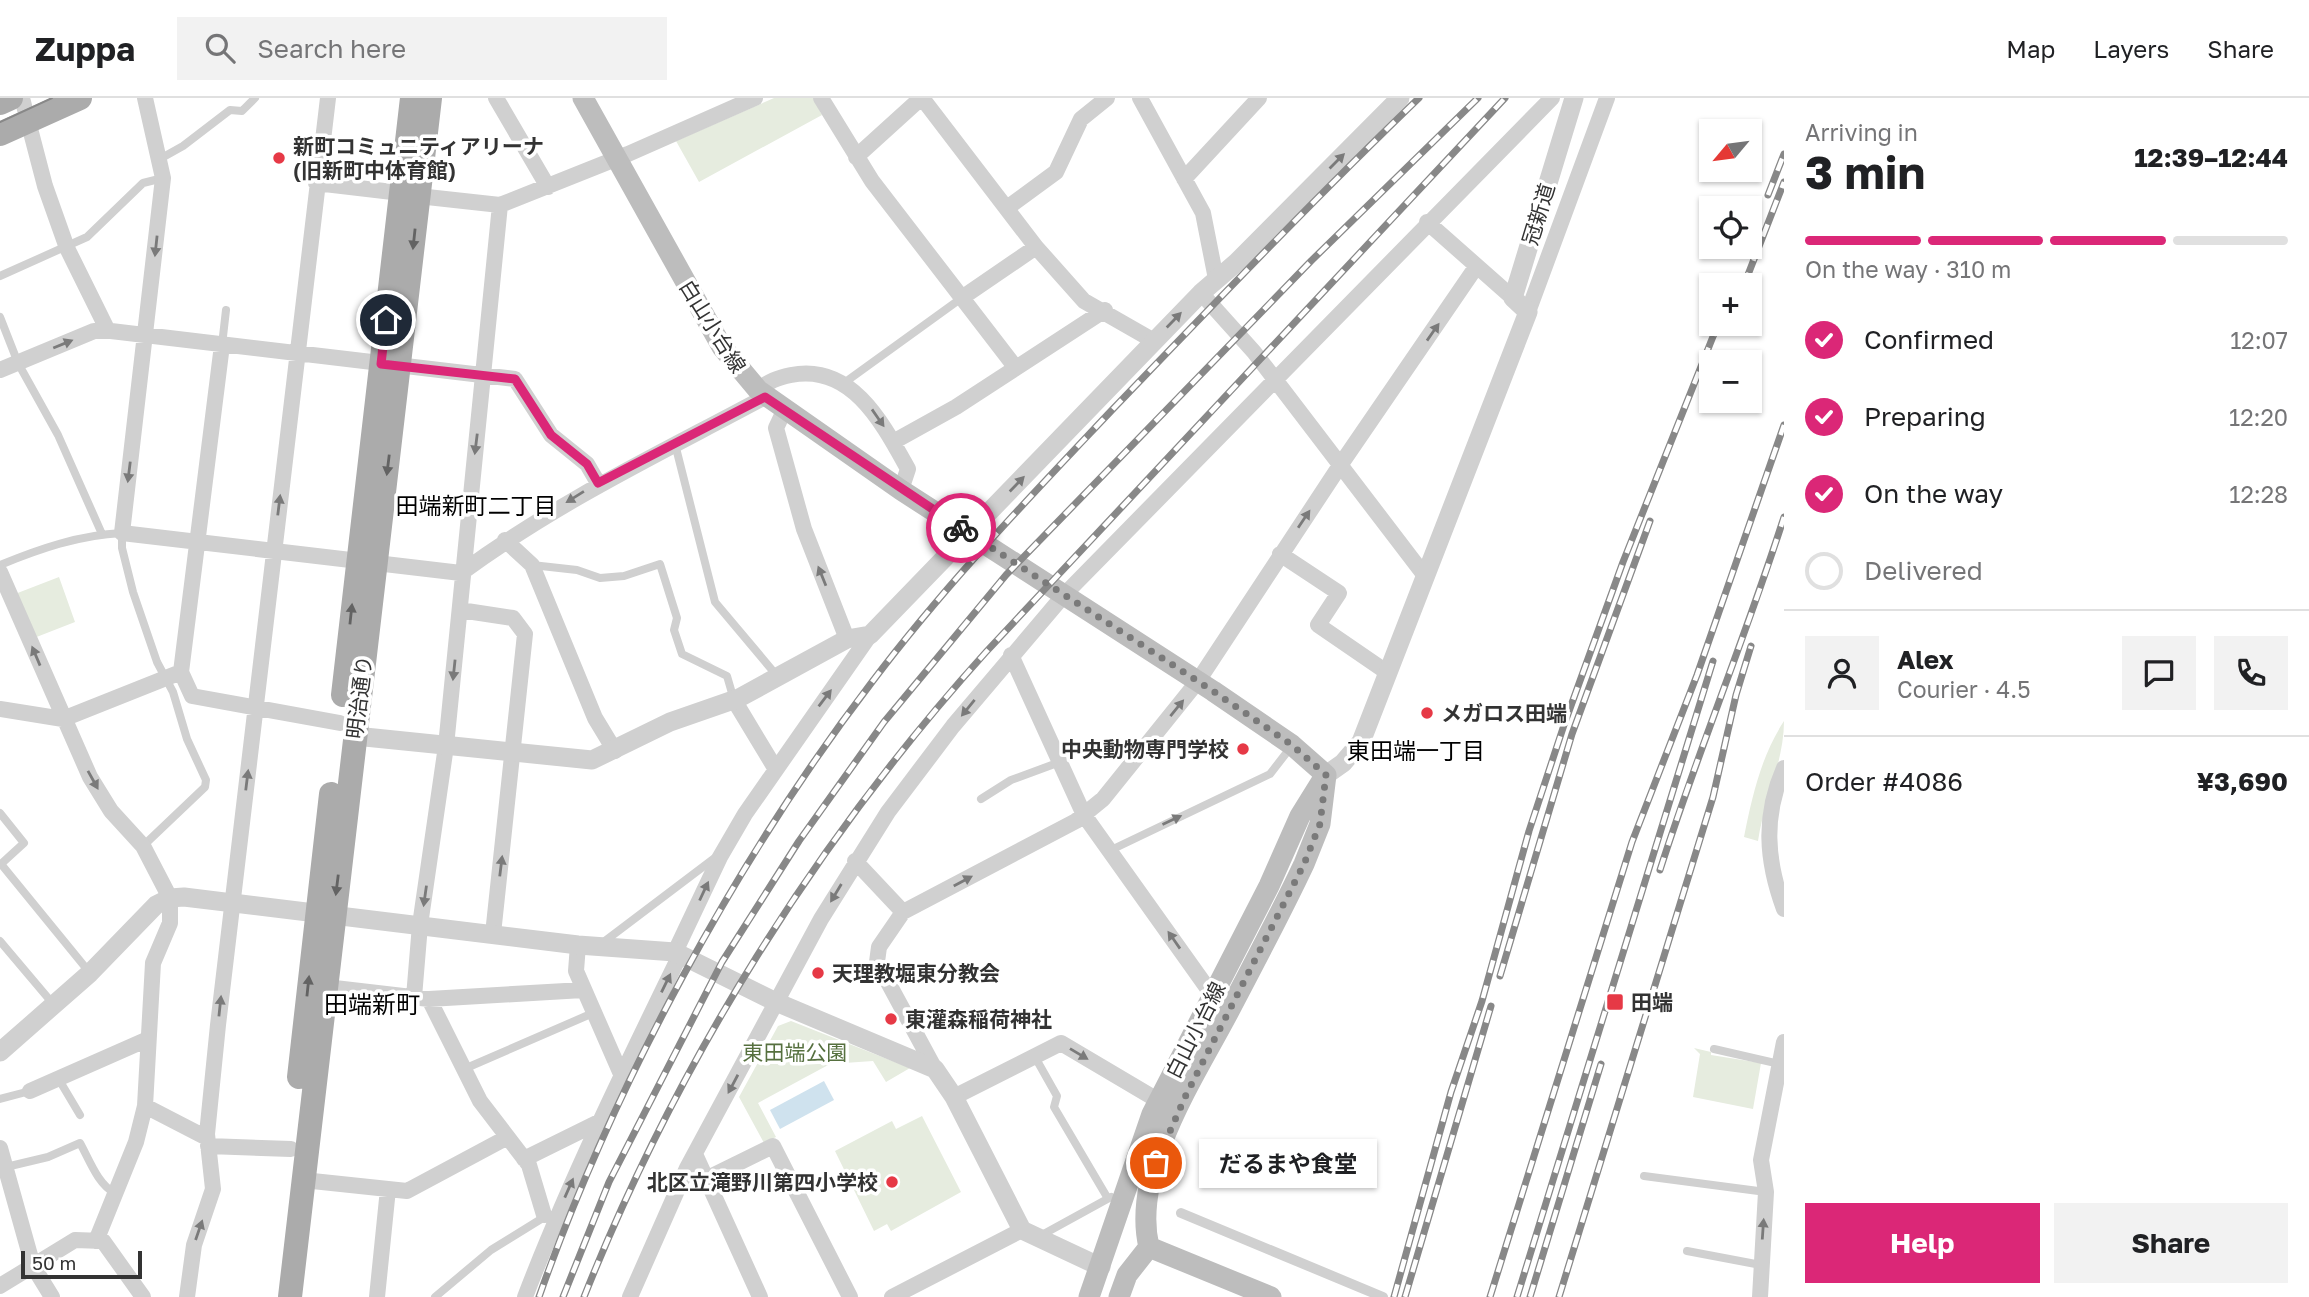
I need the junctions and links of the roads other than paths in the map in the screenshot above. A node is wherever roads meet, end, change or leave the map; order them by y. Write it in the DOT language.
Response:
graph roads {
  1 [pos="11,98"];
  2 [pos="80,98"];
  3 [pos="145,98"];
  4 [pos="255,98"];
  5 [pos="328,98"];
  6 [pos="412,98"];
  7 [pos="430,98"];
  8 [pos="496,98"];
  9 [pos="583,98"];
  10 [pos="755,98"];
  11 [pos="821,98"];
  12 [pos="921,98"];
  13 [pos="1107,98"];
  14 [pos="1140,98"];
  15 [pos="1259,98"];
  16 [pos="1400,98"];
  17 [pos="1552,98"];
  18 [pos="1574,98"];
  19 [pos="1607,98"];
  20 [pos="0,103"];
  21 [pos="25,110"];
  22 [pos="0,134"];
  23 [pos="856,157"];
  24 [pos="617,159"];
  25 [pos="158,160"];
  26 [pos="163,178"];
  27 [pos="1184,179"];
  28 [pos="316,183"];
  29 [pos="548,187"];
  30 [pos="410,195"];
  31 [pos="500,205"];
  32 [pos="1007,208"];
  33 [pos="1427,222"];
  34 [pos="1036,247"];
  35 [pos="67,248"];
  36 [pos="1476,267"];
  37 [pos="0,275"];
  38 [pos="1209,286"];
  39 [pos="963,297"];
  40 [pos="1513,298"];
  41 [pos="226,310"];
  42 [pos="1105,310"];
  43 [pos="0,317"];
  44 [pos="1526,318"];
  45 [pos="108,331"];
  46 [pos="146,335"];
  47 [pos="1154,341"];
  48 [pos="222,345"];
  49 [pos="297,354"];
  50 [pos="18,363"];
  51 [pos="391,365"];
  52 [pos="1016,368"];
  53 [pos="0,370"];
  54 [pos="484,376"];
  55 [pos="1275,379"];
  56 [pos="844,383"];
  57 [pos="762,394"];
  58 [pos="784,411"];
  59 [pos="893,442"];
  60 [pos="675,444"];
  61 [pos="1341,464"];
  62 [pos="598,483"];
  63 [pos="901,490"];
  64 [pos="968,532"];
  65 [pos="122,533"];
  66 [pos="102,534"];
  67 [pos="505,540"];
  68 [pos="199,543"];
  69 [pos="274,552"];
  70 [pos="1280,554"];
  71 [pos="366,563"];
  72 [pos="0,565"];
  73 [pos="532,565"];
  74 [pos="0,572"];
  75 [pos="461,573"];
  76 [pos="1425,576"];
  77 [pos="1064,595"];
  78 [pos="460,610"];
  79 [pos="870,635"];
  80 [pos="848,639"];
  81 [pos="1011,655"];
  82 [pos="181,672"];
  83 [pos="1388,673"];
  84 [pos="164,677"];
  85 [pos="778,677"];
  86 [pos="1198,681"];
  87 [pos="734,700"];
  88 [pos="256,708"];
  89 [pos="0,709"];
  90 [pos="63,719"];
  91 [pos="347,730"];
  92 [pos="1292,745"];
  93 [pos="446,746"];
  94 [pos="615,751"];
  95 [pos="513,753"];
  96 [pos="1060,762"];
  97 [pos="775,768"];
  98 [pos="1784,768"];
  99 [pos="1326,775"];
  100 [pos="981,799"];
  101 [pos="0,813"];
  102 [pos="1084,815"];
  103 [pos="143,846"];
  104 [pos="1111,850"];
  105 [pos="722,853"];
  106 [pos="855,861"];
  107 [pos="170,898"];
  108 [pos="231,904"];
  109 [pos="1784,908"];
  110 [pos="903,912"];
  111 [pos="325,915"];
  112 [pos="421,926"];
  113 [pos="493,934"];
  114 [pos="0,941"];
  115 [pos="578,945"];
  116 [pos="598,946"];
  117 [pos="677,954"];
  118 [pos="90,973"];
  119 [pos="326,987"];
  120 [pos="583,990"];
  121 [pos="1213,996"];
  122 [pos="422,998"];
  123 [pos="776,1002"];
  124 [pos="54,1006"];
  125 [pos="593,1013"];
  126 [pos="148,1039"];
  127 [pos="1784,1042"];
  128 [pos="1714,1049"];
  129 [pos="0,1052"];
  130 [pos="1035,1057"];
  131 [pos="1780,1064"];
  132 [pos="464,1069"];
  133 [pos="935,1069"];
  134 [pos="621,1074"];
  135 [pos="58,1078"];
  136 [pos="30,1091"];
  137 [pos="954,1097"];
  138 [pos="0,1099"];
  139 [pos="1158,1101"];
  140 [pos="145,1106"];
  141 [pos="80,1115"];
  142 [pos="600,1122"];
  143 [pos="506,1138"];
  144 [pos="207,1142"];
  145 [pos="0,1148"];
  146 [pos="291,1149"];
  147 [pos="695,1154"];
  148 [pos="523,1159"];
  149 [pos="6,1167"];
  150 [pos="1644,1176"];
  151 [pos="706,1179"];
  152 [pos="303,1180"];
  153 [pos="387,1189"];
  154 [pos="1766,1192"];
  155 [pos="115,1193"];
  156 [pos="1116,1199"];
  157 [pos="1181,1213"];
  158 [pos="550,1218"];
  159 [pos="1030,1234"];
  160 [pos="96,1241"];
  161 [pos="1149,1247"];
  162 [pos="1687,1251"];
  163 [pos="1761,1265"];
  164 [pos="33,1266"];
  165 [pos="1101,1267"];
  166 [pos="0,1286"];
  167 [pos="139,1296"];
  168 [pos="52,1297"];
  169 [pos="187,1297"];
  170 [pos="274,1297"];
  171 [pos="290,1297"];
  172 [pos="377,1297"];
  173 [pos="435,1297"];
  174 [pos="525,1297"];
  175 [pos="630,1297"];
  176 [pos="760,1297"];
  177 [pos="850,1297"];
  178 [pos="892,1297"];
  179 [pos="1089,1297"];
  180 [pos="1119,1297"];
  181 [pos="1271,1297"];
  182 [pos="1383,1297"];
  183 [pos="1760,1297"];
  1 -- 20 [label="main road"];
  2 -- 21 [label="main road"];
  3 -- 25 [label="street"];
  4 -- 25 [label="lane"];
  5 -- 28 [label="street"];
  6 -- 30 [label="main road, 明治通り"];
  7 -- 30 [label="main road, 明治通り"];
  8 -- 29 [label="street"];
  9 -- 24 [label="main road, 白山小台線"];
  10 -- 24 [label="street"];
  11 -- 23 [label="street"];
  12 -- 23 [label="street"];
  12 -- 32 [label="street"];
  13 -- 32 [label="street"];
  14 -- 27 [label="street"];
  15 -- 27 [label="street"];
  38 -- 16 [label="street, one-way"];
  17 -- 33 [label="street"];
  18 -- 40 [label="street, 冠新道"];
  19 -- 44 [label="street"];
  21 -- 22 [label="main road"];
  21 -- 35 [label="street"];
  23 -- 39 [label="street"];
  24 -- 29 [label="street"];
  24 -- 57 [label="main road, 白山小台線"];
  25 -- 26 [label="street"];
  26 -- 35 [label="lane"];
  26 -- 46 [label="street, one-way"];
  27 -- 38 [label="street"];
  28 -- 30 [label="street"];
  28 -- 49 [label="street"];
  29 -- 31 [label="street"];
  30 -- 31 [label="street"];
  30 -- 51 [label="main road, 明治通り"];
  31 -- 54 [label="street"];
  32 -- 34 [label="street"];
  33 -- 36 [label="street"];
  33 -- 55 [label="street"];
  34 -- 39 [label="street"];
  34 -- 42 [label="street"];
  35 -- 37 [label="lane"];
  35 -- 45 [label="street"];
  36 -- 40 [label="street"];
  61 -- 36 [label="street, one-way"];
  47 -- 38 [label="street, one-way"];
  38 -- 55 [label="street"];
  39 -- 52 [label="street"];
  39 -- 56 [label="lane"];
  40 -- 44 [label="street"];
  41 -- 48 [label="lane"];
  42 -- 47 [label="street"];
  42 -- 52 [label="street"];
  43 -- 50 [label="lane"];
  44 -- 76 [label="street"];
  45 -- 46 [label="street"];
  50 -- 45 [label="street, one-way"];
  46 -- 48 [label="street"];
  46 -- 65 [label="street, one-way"];
  64 -- 47 [label="street, one-way"];
  48 -- 49 [label="street"];
  48 -- 68 [label="street"];
  49 -- 51 [label="street"];
  69 -- 49 [label="street, one-way"];
  50 -- 53 [label="street"];
  50 -- 66 [label="lane"];
  51 -- 54 [label="street"];
  51 -- 71 [label="main road, 明治通り"];
  52 -- 59 [label="street"];
  54 -- 62 [label="street"];
  54 -- 75 [label="street, one-way"];
  55 -- 61 [label="street"];
  55 -- 77 [label="street"];
  56 -- 57 [label="street"];
  56 -- 59 [label="street, one-way"];
  57 -- 58 [label="main road, 白山小台線"];
  57 -- 60 [label="street"];
  58 -- 63 [label="main road, 白山小台線"];
  80 -- 58 [label="street, one-way"];
  59 -- 63 [label="street"];
  60 -- 62 [label="street"];
  60 -- 85 [label="lane"];
  70 -- 61 [label="street, one-way"];
  61 -- 76 [label="street"];
  62 -- 67 [label="street, one-way"];
  63 -- 64 [label="main road, 白山小台線"];
  64 -- 77 [label="main road, 白山小台線"];
  64 -- 79 [label="street"];
  65 -- 66 [label="lane"];
  65 -- 68 [label="street"];
  65 -- 84 [label="lane"];
  66 -- 72 [label="lane"];
  67 -- 73 [label="street"];
  67 -- 75 [label="street"];
  68 -- 69 [label="street"];
  68 -- 82 [label="street"];
  69 -- 71 [label="street"];
  69 -- 88 [label="street"];
  70 -- 83 [label="street"];
  70 -- 86 [label="street"];
  71 -- 75 [label="street"];
  71 -- 91 [label="main road, 明治通り"];
  73 -- 87 [label="lane"];
  73 -- 94 [label="street"];
  90 -- 74 [label="street, one-way"];
  75 -- 78 [label="street"];
  76 -- 83 [label="street"];
  77 -- 81 [label="street"];
  77 -- 86 [label="main road, 白山小台線"];
  78 -- 93 [label="street, one-way"];
  78 -- 95 [label="street"];
  79 -- 80 [label="street"];
  97 -- 79 [label="street, one-way"];
  80 -- 85 [label="street"];
  81 -- 96 [label="street"];
  81 -- 106 [label="street, one-way"];
  82 -- 84 [label="street"];
  82 -- 88 [label="street"];
  83 -- 99 [label="street"];
  84 -- 90 [label="street"];
  84 -- 103 [label="lane"];
  85 -- 87 [label="street"];
  86 -- 92 [label="main road, 白山小台線"];
  102 -- 86 [label="street, one-way"];
  87 -- 94 [label="street"];
  87 -- 97 [label="street"];
  88 -- 91 [label="street"];
  108 -- 88 [label="street, one-way"];
  89 -- 90 [label="street"];
  90 -- 103 [label="street, one-way"];
  91 -- 93 [label="street"];
  91 -- 111 [label="main road, 明治通り"];
  92 -- 99 [label="main road, 白山小台線"];
  104 -- 92 [label="lane, one-way"];
  93 -- 95 [label="street"];
  93 -- 112 [label="street, one-way"];
  94 -- 95 [label="street"];
  113 -- 95 [label="street, one-way"];
  96 -- 100 [label="lane"];
  96 -- 102 [label="street"];
  97 -- 105 [label="street"];
  98 -- 109 [label="street"];
  99 -- 121 [label="main road, 白山小台線"];
  99 -- 161 [label="main road, 白山小台線"];
  101 -- 118 [label="lane"];
  102 -- 104 [label="street"];
  110 -- 102 [label="street, one-way"];
  103 -- 107 [label="street"];
  121 -- 104 [label="street, one-way"];
  105 -- 116 [label="lane"];
  117 -- 105 [label="street, one-way"];
  106 -- 110 [label="street"];
  106 -- 123 [label="street, one-way"];
  107 -- 108 [label="street"];
  107 -- 118 [label="street"];
  107 -- 126 [label="street"];
  108 -- 111 [label="street"];
  144 -- 108 [label="street, one-way"];
  110 -- 133 [label="street"];
  111 -- 112 [label="street"];
  111 -- 119 [label="main road, 明治通り"];
  146 -- 111 [label="main road, 明治通り, one-way"];
  112 -- 113 [label="street"];
  112 -- 122 [label="street"];
  113 -- 115 [label="street"];
  114 -- 124 [label="lane"];
  115 -- 116 [label="street"];
  115 -- 120 [label="street"];
  116 -- 117 [label="street"];
  117 -- 123 [label="street"];
  134 -- 117 [label="street, one-way"];
  118 -- 124 [label="street"];
  119 -- 122 [label="street"];
  119 -- 152 [label="main road, 明治通り"];
  120 -- 122 [label="street"];
  120 -- 125 [label="street"];
  121 -- 139 [label="main road, 白山小台線"];
  122 -- 132 [label="street"];
  123 -- 133 [label="street"];
  123 -- 147 [label="street, one-way"];
  124 -- 129 [label="street"];
  125 -- 132 [label="lane"];
  125 -- 134 [label="street"];
  126 -- 135 [label="street"];
  126 -- 140 [label="street"];
  127 -- 131 [label="street"];
  128 -- 131 [label="lane"];
  130 -- 137 [label="street"];
  130 -- 139 [label="street, one-way"];
  130 -- 156 [label="lane"];
  131 -- 154 [label="street"];
  132 -- 143 [label="street"];
  133 -- 137 [label="street"];
  134 -- 142 [label="street"];
  135 -- 136 [label="street"];
  135 -- 141 [label="lane"];
  136 -- 138 [label="lane"];
  137 -- 159 [label="street"];
  139 -- 156 [label="main road, 白山小台線"];
  140 -- 144 [label="street"];
  140 -- 155 [label="street"];
  142 -- 148 [label="street"];
  158 -- 142 [label="street, one-way"];
  143 -- 148 [label="street"];
  143 -- 153 [label="street"];
  144 -- 146 [label="street"];
  169 -- 144 [label="street, one-way"];
  145 -- 149 [label="street"];
  146 -- 170 [label="main road, 明治通り"];
  147 -- 151 [label="street"];
  147 -- 175 [label="street"];
  148 -- 158 [label="street"];
  149 -- 155 [label="lane"];
  149 -- 164 [label="street"];
  150 -- 154 [label="lane"];
  151 -- 176 [label="street"];
  151 -- 177 [label="street"];
  152 -- 153 [label="street"];
  152 -- 171 [label="main road, 明治通り"];
  153 -- 172 [label="street"];
  163 -- 154 [label="street, one-way"];
  155 -- 160 [label="street"];
  156 -- 159 [label="lane"];
  156 -- 165 [label="main road, 白山小台線"];
  157 -- 182 [label="street"];
  158 -- 173 [label="lane"];
  158 -- 174 [label="street"];
  159 -- 165 [label="street"];
  159 -- 178 [label="street"];
  160 -- 164 [label="street"];
  160 -- 167 [label="street"];
  161 -- 180 [label="main road"];
  161 -- 181 [label="main road"];
  162 -- 163 [label="lane"];
  163 -- 183 [label="street"];
  164 -- 166 [label="street"];
  164 -- 168 [label="street"];
  165 -- 179 [label="main road, 白山小台線"];
}
